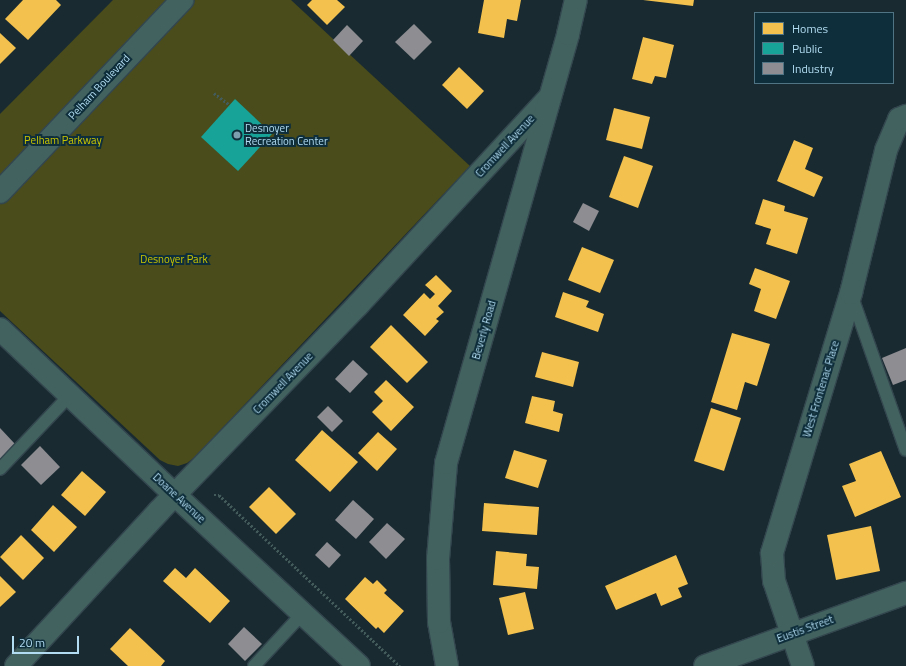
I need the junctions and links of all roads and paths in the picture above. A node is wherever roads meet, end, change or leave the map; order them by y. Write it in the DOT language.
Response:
graph roads {
  1 [pos="182,0"];
  2 [pos="576,0"];
  3 [pos="214,93"];
  4 [pos="549,98"];
  5 [pos="230,105"];
  6 [pos="906,116"];
  7 [pos="0,192"];
  8 [pos="851,293"];
  9 [pos="0,329"];
  10 [pos="70,395"];
  11 [pos="906,450"];
  12 [pos="0,469"];
  13 [pos="174,495"];
  14 [pos="214,495"];
  15 [pos="906,593"];
  16 [pos="303,613"];
  17 [pos="792,634"];
  18 [pos="16,666"];
  19 [pos="254,666"];
  20 [pos="359,666"];
  21 [pos="400,666"];
  22 [pos="447,666"];
  23 [pos="705,666"];
  24 [pos="802,666"];
  1 -- 7 [label="street, Pelham Boulevard"];
  2 -- 4 [label="street, Beverly Road"];
  3 -- 5 [label="path"];
  4 -- 13 [label="street, Cromwell Avenue"];
  4 -- 22 [label="street, Beverly Road"];
  6 -- 8 [label="street, West Frontenac Place"];
  8 -- 11 [label="lane"];
  8 -- 17 [label="street, West Frontenac Place"];
  9 -- 10 [label="street, Doane Avenue"];
  10 -- 12 [label="lane"];
  10 -- 13 [label="street, Doane Avenue"];
  13 -- 16 [label="street, Doane Avenue"];
  13 -- 18 [label="street, Cromwell Avenue"];
  14 -- 21 [label="path"];
  15 -- 17 [label="street, Eustis Street"];
  16 -- 19 [label="lane"];
  16 -- 20 [label="street, Doane Avenue"];
  17 -- 23 [label="street, Eustis Street"];
  17 -- 24 [label="street, West Frontenac Place"];
}
